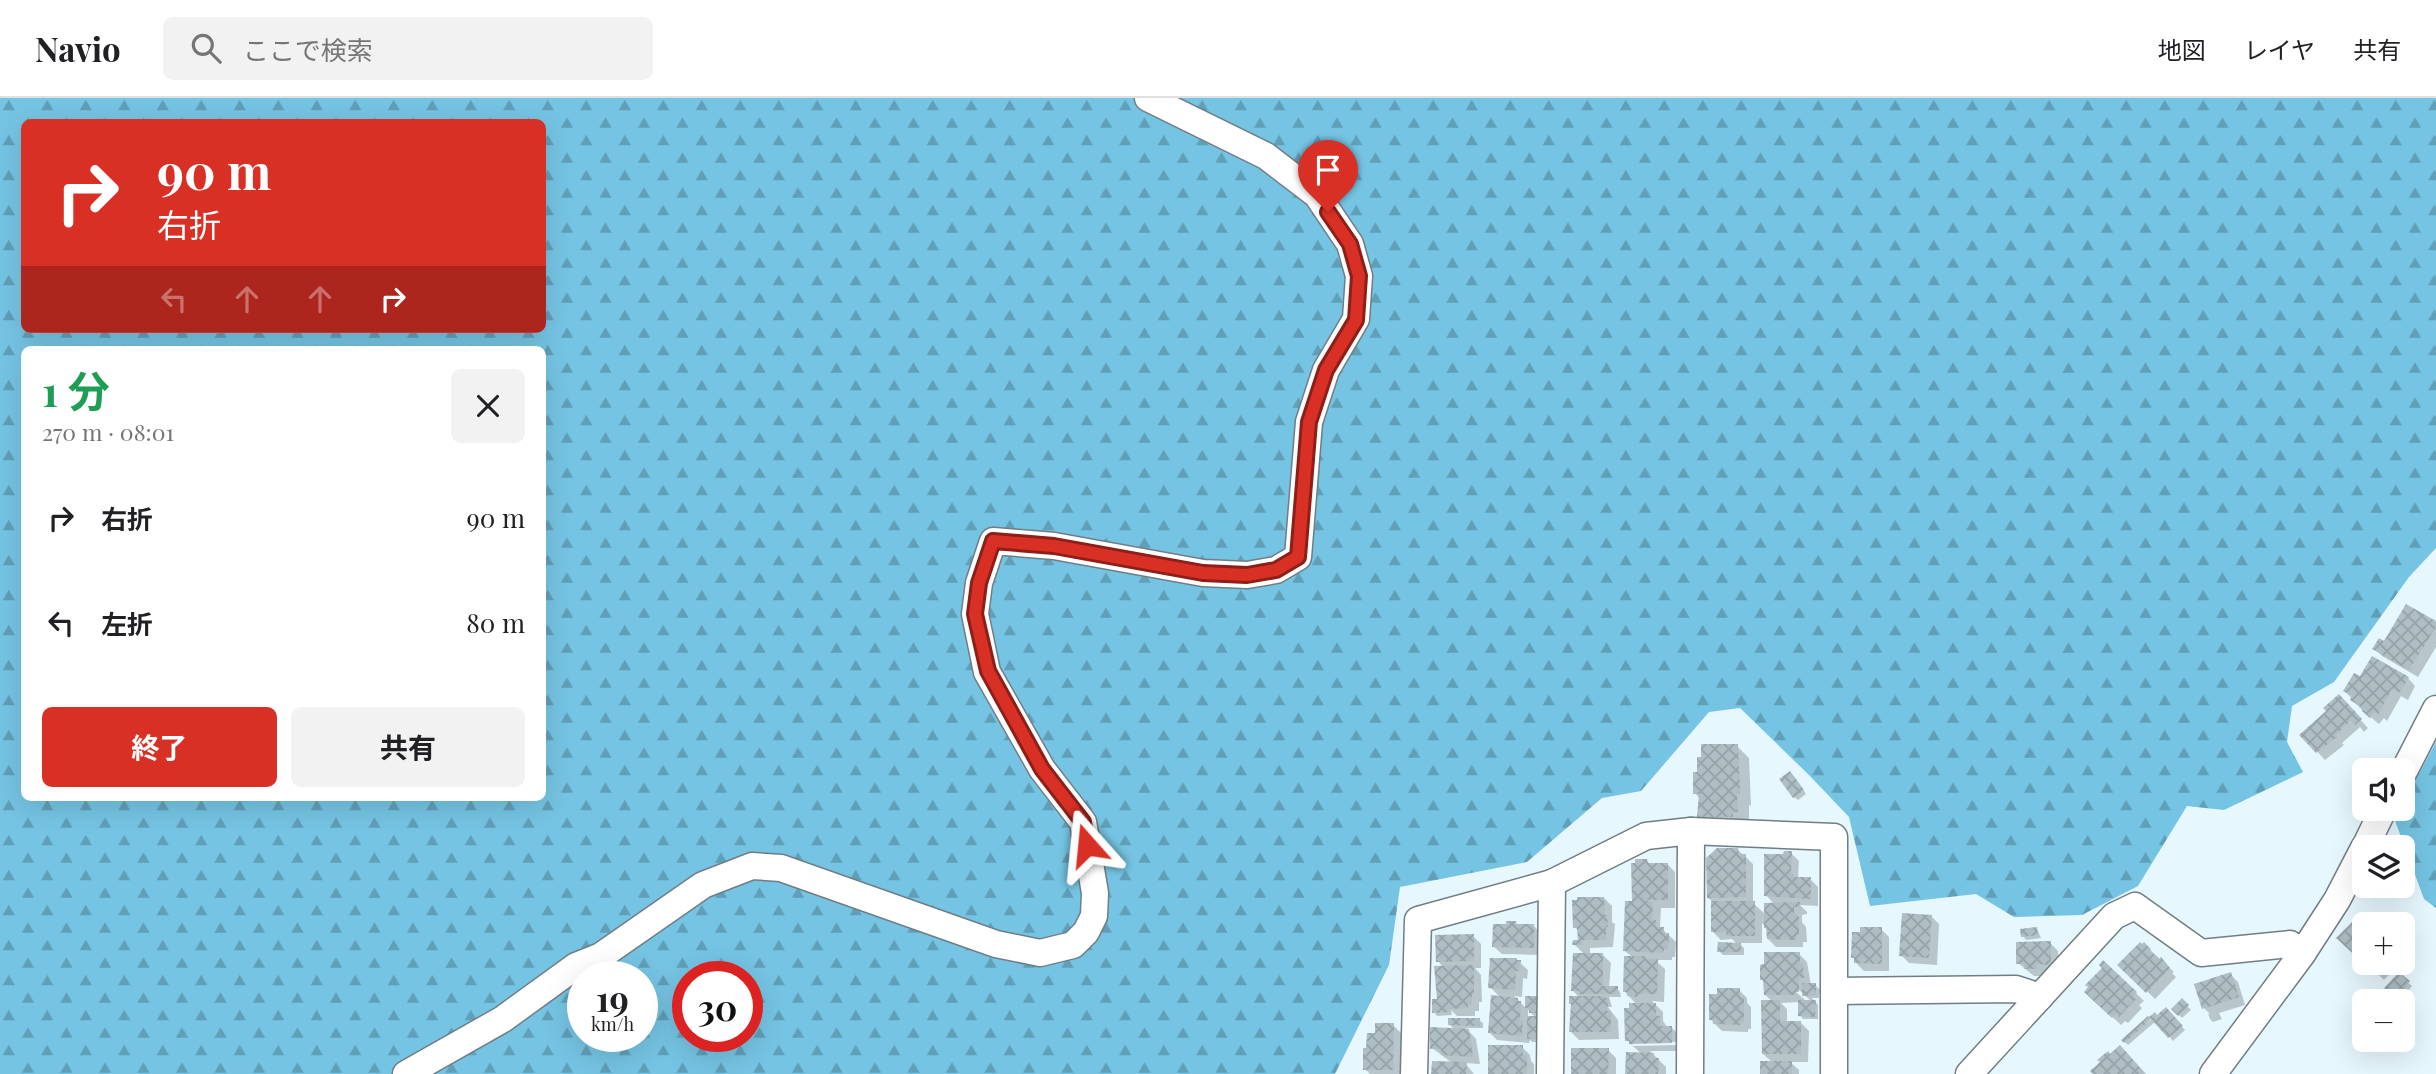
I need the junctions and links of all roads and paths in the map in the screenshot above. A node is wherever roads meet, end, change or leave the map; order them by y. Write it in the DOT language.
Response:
graph roads {
  1 [pos="1148,98"];
  2 [pos="2436,709"];
  3 [pos="2411,758"];
  4 [pos="1690,831"];
  5 [pos="2352,871"];
  6 [pos="1552,883"];
  7 [pos="2302,954"];
  8 [pos="1834,991"];
  9 [pos="2040,997"];
  10 [pos="406,1074"];
  11 [pos="1414,1074"];
  12 [pos="1550,1074"];
  13 [pos="1690,1074"];
  14 [pos="1834,1074"];
  15 [pos="1969,1074"];
  16 [pos="2213,1074"];
  1 -- 10 [label="street"];
  2 -- 3 [label="street"];
  4 -- 6 [label="street"];
  4 -- 8 [label="street"];
  4 -- 13 [label="street"];
  5 -- 7 [label="street"];
  6 -- 11 [label="street"];
  6 -- 12 [label="street"];
  7 -- 9 [label="street"];
  7 -- 16 [label="street"];
  8 -- 9 [label="street"];
  8 -- 14 [label="street"];
  9 -- 15 [label="street"];
}
